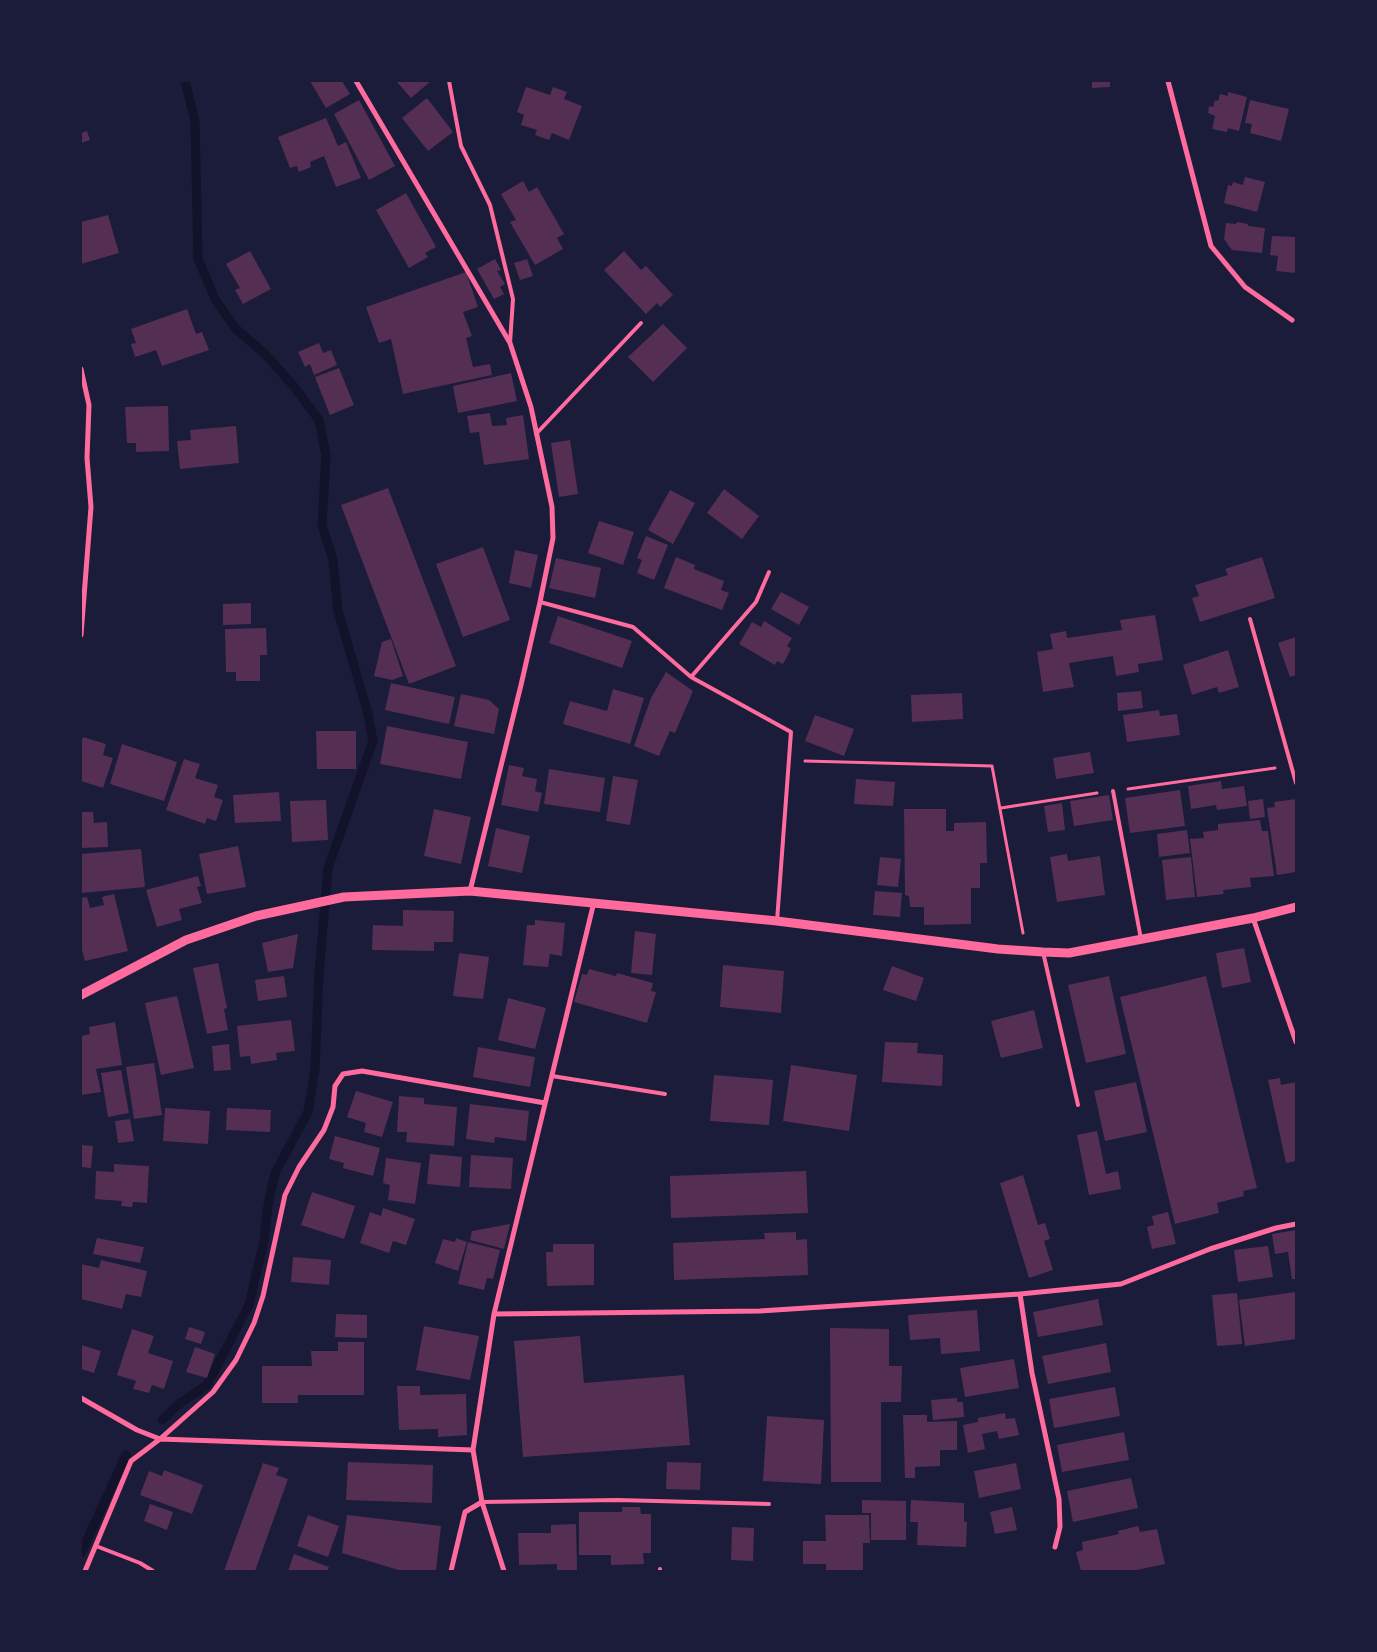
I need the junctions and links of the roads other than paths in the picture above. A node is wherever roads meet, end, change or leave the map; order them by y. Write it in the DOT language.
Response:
graph roads {
  1 [pos="356,81"];
  2 [pos="449,81"];
  3 [pos="1168,81"];
  4 [pos="1292,320"];
  5 [pos="641,323"];
  6 [pos="510,343"];
  7 [pos="81,369"];
  8 [pos="535,434"];
  9 [pos="769,572"];
  10 [pos="540,602"];
  11 [pos="1250,619"];
  12 [pos="81,635"];
  13 [pos="691,678"];
  14 [pos="1296,783"];
  15 [pos="1113,791"];
  16 [pos="470,891"];
  17 [pos="594,902"];
  18 [pos="1296,907"];
  19 [pos="1253,918"];
  20 [pos="777,920"];
  21 [pos="1141,939"];
  22 [pos="1043,952"];
  23 [pos="81,994"];
  24 [pos="1296,1042"];
  25 [pos="552,1076"];
  26 [pos="665,1094"];
  27 [pos="545,1103"];
  28 [pos="1078,1105"];
  29 [pos="1296,1224"];
  30 [pos="1020,1294"];
  31 [pos="494,1314"];
  32 [pos="81,1398"];
  33 [pos="160,1438"];
  34 [pos="473,1450"];
  35 [pos="482,1502"];
  36 [pos="769,1504"];
  37 [pos="96,1546"];
  38 [pos="1055,1547"];
  39 [pos="85,1571"];
  40 [pos="153,1571"];
  41 [pos="451,1571"];
  42 [pos="504,1571"];
  1 -- 6 [label="street"];
  2 -- 6 [label="lane"];
  3 -- 4 [label="street"];
  5 -- 8 [label="lane"];
  6 -- 8 [label="street"];
  7 -- 12 [label="street"];
  8 -- 10 [label="street"];
  9 -- 13 [label="lane"];
  10 -- 13 [label="lane"];
  10 -- 16 [label="street"];
  11 -- 14 [label="lane"];
  13 -- 20 [label="lane"];
  15 -- 21 [label="lane"];
  16 -- 17 [label="street"];
  16 -- 23 [label="street"];
  17 -- 20 [label="street"];
  17 -- 25 [label="street"];
  18 -- 19 [label="street"];
  19 -- 21 [label="street"];
  19 -- 24 [label="street"];
  20 -- 22 [label="street"];
  21 -- 22 [label="street"];
  22 -- 28 [label="lane"];
  25 -- 26 [label="lane"];
  25 -- 27 [label="street"];
  27 -- 31 [label="street"];
  27 -- 33 [label="street"];
  29 -- 30 [label="street"];
  30 -- 31 [label="street"];
  30 -- 38 [label="street"];
  31 -- 34 [label="street"];
  32 -- 33 [label="street"];
  33 -- 34 [label="street"];
  33 -- 37 [label="street"];
  34 -- 35 [label="street"];
  35 -- 36 [label="lane"];
  35 -- 41 [label="street"];
  35 -- 42 [label="street"];
  37 -- 39 [label="street"];
  37 -- 40 [label="lane"];
}
